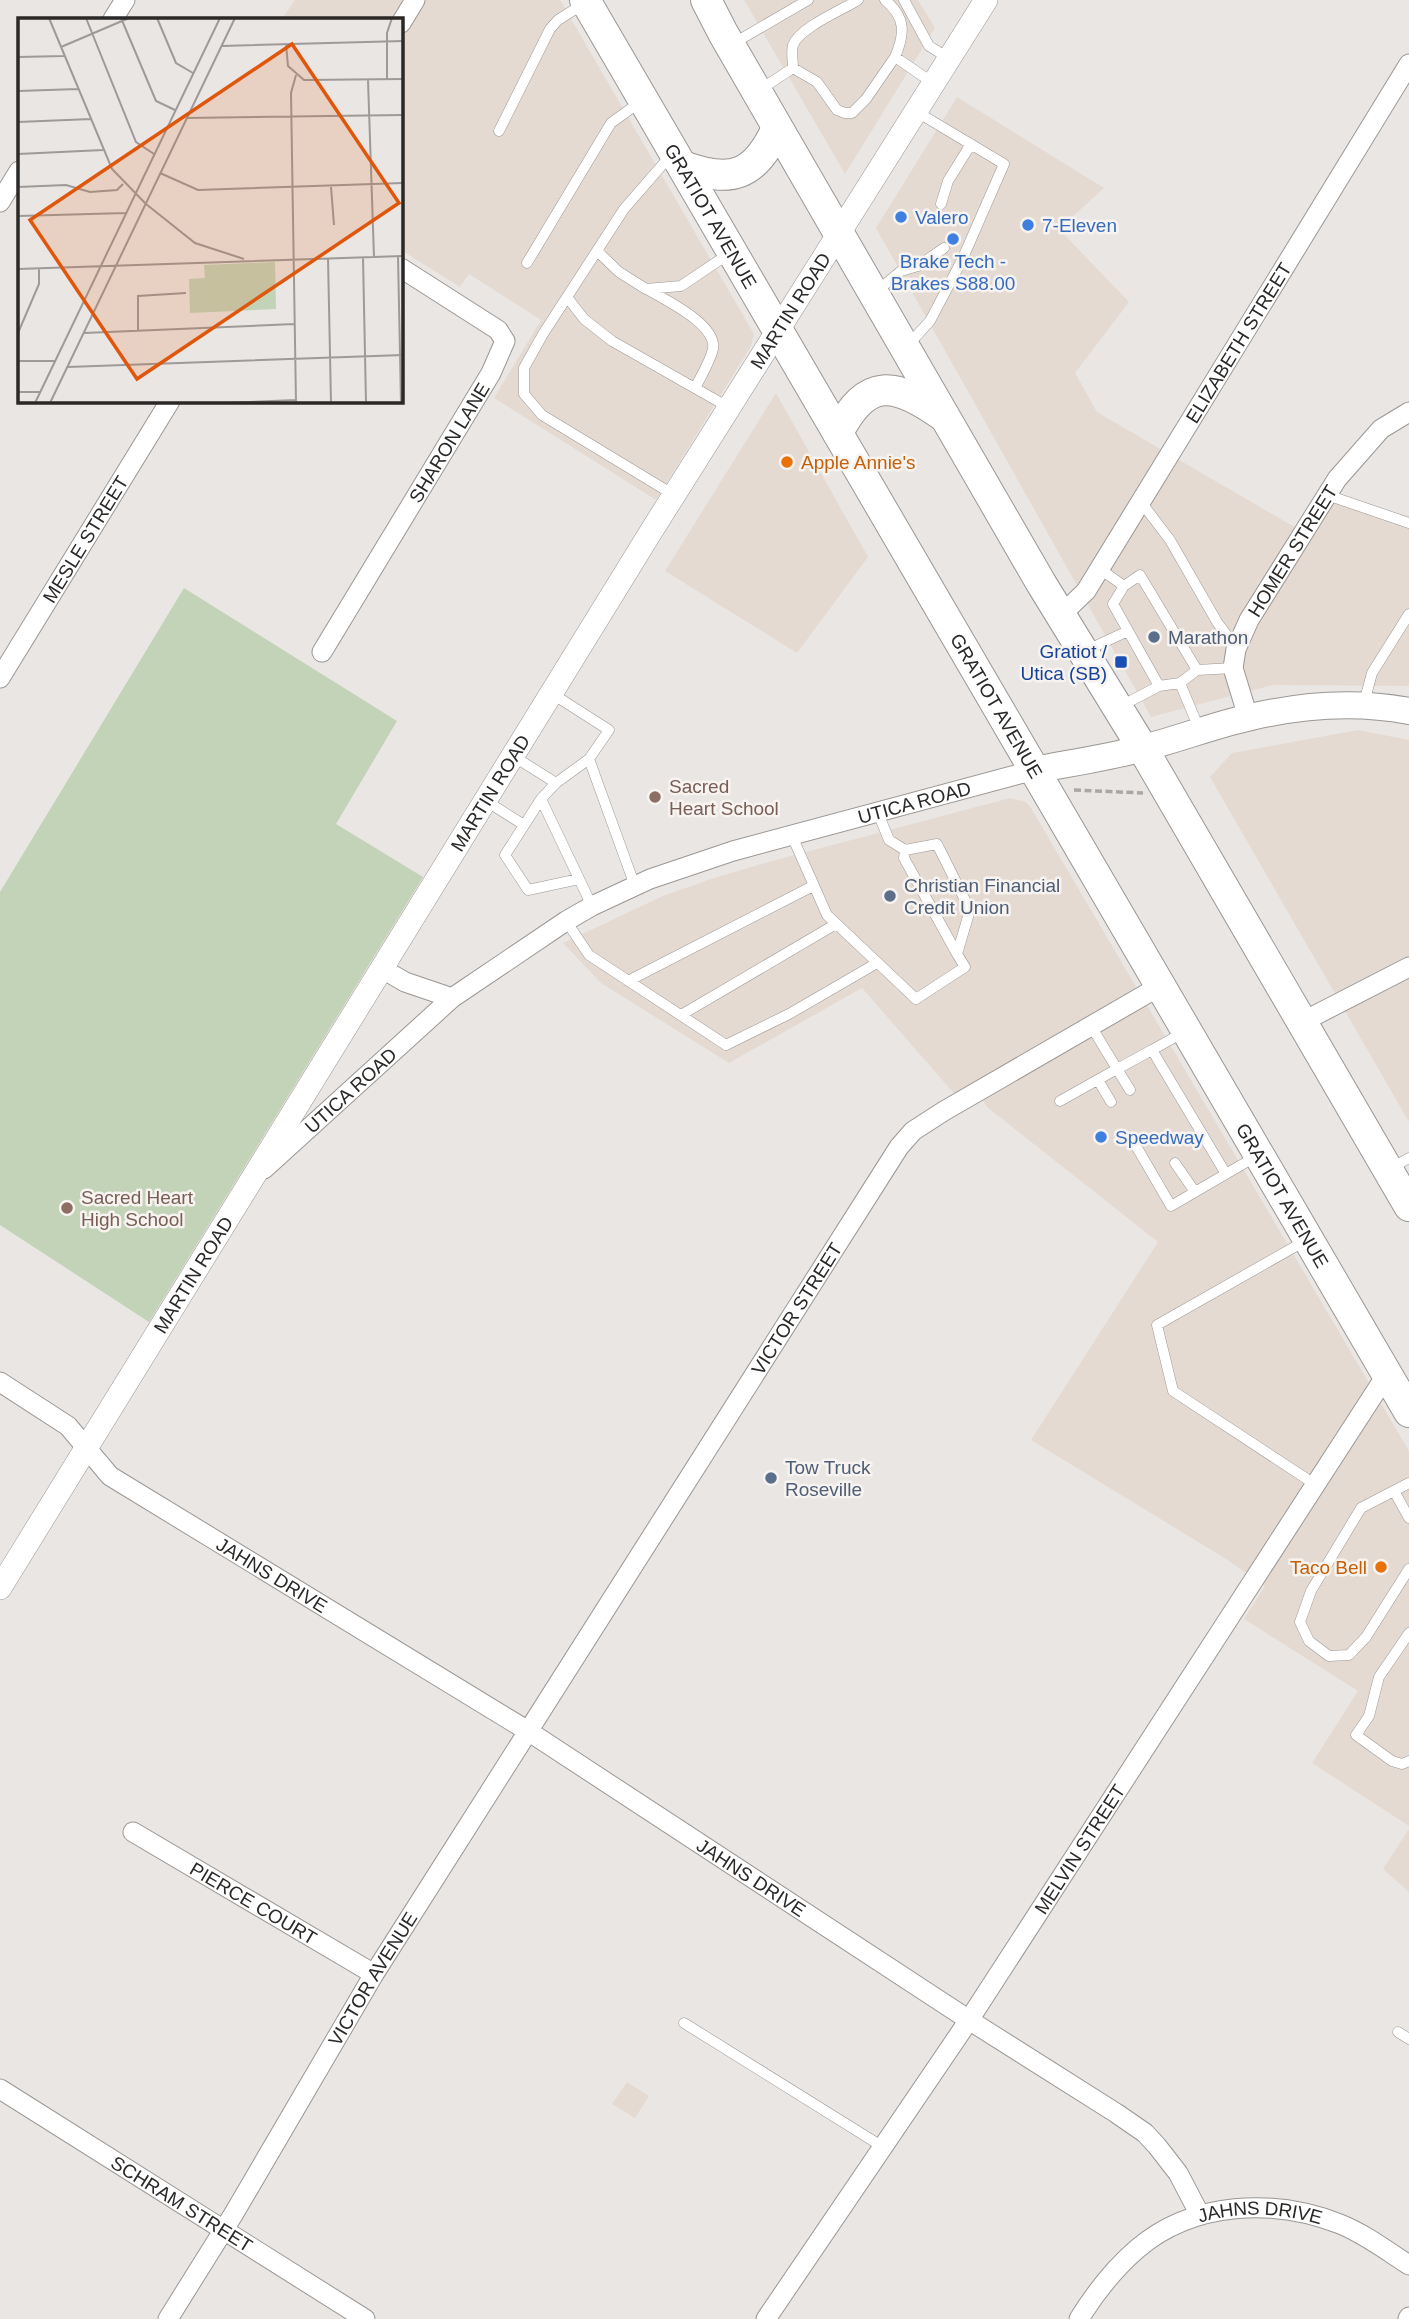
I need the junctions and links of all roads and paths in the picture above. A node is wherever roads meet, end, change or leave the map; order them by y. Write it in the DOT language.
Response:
graph roads {
  1 [pos="125,0"];
  2 [pos="415,0"];
  3 [pos="706,0"];
  4 [pos="808,0"];
  5 [pos="858,0"];
  6 [pos="885,0"];
  7 [pos="904,0"];
  8 [pos="986,0"];
  9 [pos="586,1"];
  10 [pos="796,3"];
  11 [pos="114,18"];
  12 [pos="402,21"];
  13 [pos="731,45"];
  14 [pos="895,57"];
  15 [pos="950,59"];
  16 [pos="1409,64"];
  17 [pos="793,68"];
  18 [pos="934,84"];
  19 [pos="757,91"];
  20 [pos="643,100"];
  21 [pos="917,112"];
  22 [pos="777,128"];
  23 [pos="499,131"];
  24 [pos="971,144"];
  25 [pos="678,159"];
  26 [pos="18,173"];
  27 [pos="0,202"];
  28 [pos="942,204"];
  29 [pos="840,235"];
  30 [pos="944,248"];
  31 [pos="597,251"];
  32 [pos="732,252"];
  33 [pos="527,263"];
  34 [pos="402,269"];
  35 [pos="646,289"];
  36 [pos="874,294"];
  37 [pos="567,297"];
  38 [pos="778,332"];
  39 [pos="906,348"];
  40 [pos="695,388"];
  41 [pos="169,402"];
  42 [pos="730,408"];
  43 [pos="1409,412"];
  44 [pos="946,418"];
  45 [pos="838,433"];
  46 [pos="674,495"];
  47 [pos="1326,495"];
  48 [pos="1140,502"];
  49 [pos="1409,523"];
  50 [pos="1100,569"];
  51 [pos="1124,586"];
  52 [pos="1409,614"];
  53 [pos="1061,615"];
  54 [pos="1128,631"];
  55 [pos="1083,651"];
  56 [pos="322,652"];
  57 [pos="1235,658"];
  58 [pos="1198,670"];
  59 [pos="0,678"];
  60 [pos="1180,683"];
  61 [pos="1159,686"];
  62 [pos="551,693"];
  63 [pos="1363,706"];
  64 [pos="1118,708"];
  65 [pos="1409,711"];
  66 [pos="1248,718"];
  67 [pos="1200,732"];
  68 [pos="1143,749"];
  69 [pos="513,755"];
  70 [pos="589,759"];
  71 [pos="1034,770"];
  72 [pos="555,783"];
  73 [pos="1071,791"];
  74 [pos="1145,793"];
  75 [pos="541,799"];
  76 [pos="485,800"];
  77 [pos="878,813"];
  78 [pos="524,825"];
  79 [pos="792,836"];
  80 [pos="905,849"];
  81 [pos="579,879"];
  82 [pos="635,886"];
  83 [pos="813,886"];
  84 [pos="592,906"];
  85 [pos="566,921"];
  86 [pos="836,924"];
  87 [pos="957,954"];
  88 [pos="877,963"];
  89 [pos="1409,967"];
  90 [pos="381,968"];
  91 [pos="628,981"];
  92 [pos="1160,986"];
  93 [pos="452,998"];
  94 [pos="681,1015"];
  95 [pos="1303,1022"];
  96 [pos="1091,1026"];
  97 [pos="1186,1031"];
  98 [pos="1152,1050"];
  99 [pos="1117,1069"];
  100 [pos="1098,1080"];
  101 [pos="1130,1090"];
  102 [pos="1060,1101"];
  103 [pos="1111,1102"];
  104 [pos="1136,1146"];
  105 [pos="1259,1155"];
  106 [pos="1175,1163"];
  107 [pos="1399,1164"];
  108 [pos="1226,1174"];
  109 [pos="249,1183"];
  110 [pos="1195,1192"];
  111 [pos="1409,1205"];
  112 [pos="1308,1239"];
  113 [pos="1387,1374"];
  114 [pos="0,1382"];
  115 [pos="1409,1412"];
  116 [pos="86,1450"];
  117 [pos="1409,1483"];
  118 [pos="1316,1485"];
  119 [pos="1394,1491"];
  120 [pos="1409,1518"];
  121 [pos="1409,1569"];
  122 [pos="0,1588"];
  123 [pos="1409,1633"];
  124 [pos="528,1731"];
  125 [pos="1409,1761"];
  126 [pos="133,1832"];
  127 [pos="374,1974"];
  128 [pos="969,2020"];
  129 [pos="684,2023"];
  130 [pos="1398,2032"];
  131 [pos="1409,2039"];
  132 [pos="0,2090"];
  133 [pos="883,2147"];
  134 [pos="1200,2215"];
  135 [pos="224,2230"];
  136 [pos="1409,2265"];
  137 [pos="168,2319"];
  138 [pos="365,2319"];
  139 [pos="766,2319"];
  140 [pos="1079,2319"];
  1 -- 11 [label="street"];
  2 -- 12 [label="street"];
  3 -- 13 [label="main road"];
  4 -- 10 [label="lane"];
  5 -- 17 [label="lane"];
  6 -- 14 [label="lane"];
  7 -- 15 [label="lane"];
  8 -- 15 [label="street, MARTIN ROAD"];
  9 -- 20 [label="main road, GRATIOT AVENUE"];
  9 -- 23 [label="lane"];
  10 -- 13 [label="lane"];
  13 -- 19 [label="main road"];
  14 -- 17 [label="lane"];
  14 -- 18 [label="lane"];
  15 -- 18 [label="street, MARTIN ROAD"];
  16 -- 48 [label="street, ELIZABETH STREET"];
  17 -- 19 [label="lane"];
  18 -- 21 [label="street, MARTIN ROAD"];
  19 -- 22 [label="main road"];
  20 -- 25 [label="main road, GRATIOT AVENUE"];
  20 -- 33 [label="lane"];
  21 -- 24 [label="lane"];
  21 -- 29 [label="street, MARTIN ROAD"];
  22 -- 25 [label="main road"];
  22 -- 29 [label="main road"];
  24 -- 28 [label="lane"];
  24 -- 39 [label="lane"];
  25 -- 31 [label="lane"];
  25 -- 32 [label="main road, GRATIOT AVENUE"];
  26 -- 27 [label="street"];
  29 -- 36 [label="main road"];
  29 -- 38 [label="street, MARTIN ROAD"];
  30 -- 36 [label="lane"];
  31 -- 35 [label="lane"];
  31 -- 37 [label="lane"];
  32 -- 35 [label="lane"];
  32 -- 38 [label="main road, GRATIOT AVENUE"];
  34 -- 56 [label="street, SHARON LANE"];
  35 -- 40 [label="lane"];
  36 -- 39 [label="main road"];
  37 -- 40 [label="lane"];
  37 -- 46 [label="lane"];
  38 -- 42 [label="street, MARTIN ROAD"];
  38 -- 45 [label="main road, GRATIOT AVENUE"];
  39 -- 44 [label="main road"];
  40 -- 42 [label="lane"];
  41 -- 59 [label="street, MESLE STREET"];
  42 -- 46 [label="street, MARTIN ROAD"];
  43 -- 47 [label="street, HOMER STREET"];
  44 -- 45 [label="main road"];
  44 -- 53 [label="main road"];
  45 -- 71 [label="main road, GRATIOT AVENUE"];
  46 -- 62 [label="street, MARTIN ROAD"];
  47 -- 49 [label="lane"];
  47 -- 57 [label="street, HOMER STREET"];
  48 -- 50 [label="street, ELIZABETH STREET"];
  48 -- 57 [label="lane"];
  50 -- 51 [label="lane"];
  50 -- 53 [label="street, ELIZABETH STREET"];
  51 -- 54 [label="lane"];
  51 -- 58 [label="lane"];
  52 -- 63 [label="lane"];
  53 -- 55 [label="main road"];
  54 -- 55 [label="lane"];
  54 -- 61 [label="lane"];
  55 -- 64 [label="main road"];
  57 -- 58 [label="lane"];
  57 -- 66 [label="street"];
  58 -- 60 [label="lane"];
  60 -- 61 [label="lane"];
  60 -- 67 [label="lane"];
  61 -- 64 [label="lane"];
  62 -- 69 [label="street, MARTIN ROAD"];
  62 -- 70 [label="lane"];
  63 -- 65 [label="main road, UTICA ROAD"];
  63 -- 66 [label="main road, UTICA ROAD"];
  64 -- 68 [label="main road"];
  66 -- 67 [label="main road, UTICA ROAD"];
  67 -- 68 [label="main road, UTICA ROAD"];
  68 -- 71 [label="main road, UTICA ROAD"];
  68 -- 95 [label="main road"];
  69 -- 72 [label="lane"];
  69 -- 76 [label="street, MARTIN ROAD"];
  70 -- 72 [label="lane"];
  70 -- 82 [label="lane"];
  71 -- 77 [label="street, UTICA ROAD"];
  71 -- 92 [label="main road, GRATIOT AVENUE"];
  72 -- 75 [label="lane"];
  73 -- 74 [label="path"];
  75 -- 78 [label="lane"];
  75 -- 81 [label="lane"];
  76 -- 78 [label="lane"];
  76 -- 90 [label="street, MARTIN ROAD"];
  77 -- 79 [label="street, UTICA ROAD"];
  77 -- 80 [label="lane"];
  78 -- 81 [label="lane"];
  79 -- 82 [label="street, UTICA ROAD"];
  79 -- 83 [label="lane"];
  80 -- 87 [label="lane"];
  80 -- 87 [label="lane"];
  81 -- 84 [label="lane"];
  82 -- 84 [label="street, UTICA ROAD"];
  83 -- 86 [label="lane"];
  83 -- 91 [label="lane"];
  84 -- 85 [label="street, UTICA ROAD"];
  85 -- 91 [label="lane"];
  85 -- 93 [label="street, UTICA ROAD"];
  86 -- 88 [label="lane"];
  86 -- 94 [label="lane"];
  87 -- 88 [label="lane"];
  88 -- 94 [label="lane"];
  89 -- 95 [label="street"];
  90 -- 93 [label="street"];
  90 -- 109 [label="street, MARTIN ROAD"];
  91 -- 94 [label="lane"];
  92 -- 96 [label="street, VICTOR STREET"];
  92 -- 97 [label="main road, GRATIOT AVENUE"];
  93 -- 109 [label="street, UTICA ROAD"];
  95 -- 107 [label="main road"];
  96 -- 99 [label="lane"];
  96 -- 124 [label="street, VICTOR STREET"];
  97 -- 98 [label="lane"];
  97 -- 105 [label="main road, GRATIOT AVENUE"];
  98 -- 99 [label="lane"];
  98 -- 108 [label="lane"];
  99 -- 100 [label="lane"];
  99 -- 101 [label="lane"];
  100 -- 102 [label="lane"];
  100 -- 103 [label="lane"];
  104 -- 110 [label="lane"];
  105 -- 108 [label="lane"];
  105 -- 112 [label="main road, GRATIOT AVENUE"];
  106 -- 110 [label="lane"];
  107 -- 111 [label="main road"];
  108 -- 110 [label="lane"];
  109 -- 116 [label="street, MARTIN ROAD"];
  112 -- 113 [label="main road, GRATIOT AVENUE"];
  112 -- 118 [label="lane"];
  113 -- 115 [label="main road, GRATIOT AVENUE"];
  113 -- 118 [label="street, MELVIN STREET"];
  114 -- 116 [label="street, JAHNS DRIVE"];
  116 -- 122 [label="street, MARTIN ROAD"];
  116 -- 124 [label="street, JAHNS DRIVE"];
  117 -- 119 [label="lane"];
  118 -- 128 [label="street, MELVIN STREET"];
  119 -- 120 [label="lane"];
  119 -- 121 [label="lane"];
  123 -- 125 [label="lane"];
  124 -- 127 [label="street, VICTOR AVENUE"];
  124 -- 128 [label="street, JAHNS DRIVE"];
  126 -- 127 [label="street, PIERCE COURT"];
  127 -- 135 [label="street, VICTOR AVENUE"];
  128 -- 133 [label="street, MELVIN STREET"];
  128 -- 134 [label="street, JAHNS DRIVE"];
  129 -- 133 [label="lane"];
  130 -- 131 [label="lane"];
  132 -- 135 [label="street, SCHRAM STREET"];
  133 -- 139 [label="street, MELVIN STREET"];
  134 -- 136 [label="street, JAHNS DRIVE"];
  134 -- 140 [label="street"];
  135 -- 137 [label="street"];
  135 -- 138 [label="street, SCHRAM STREET"];
}
